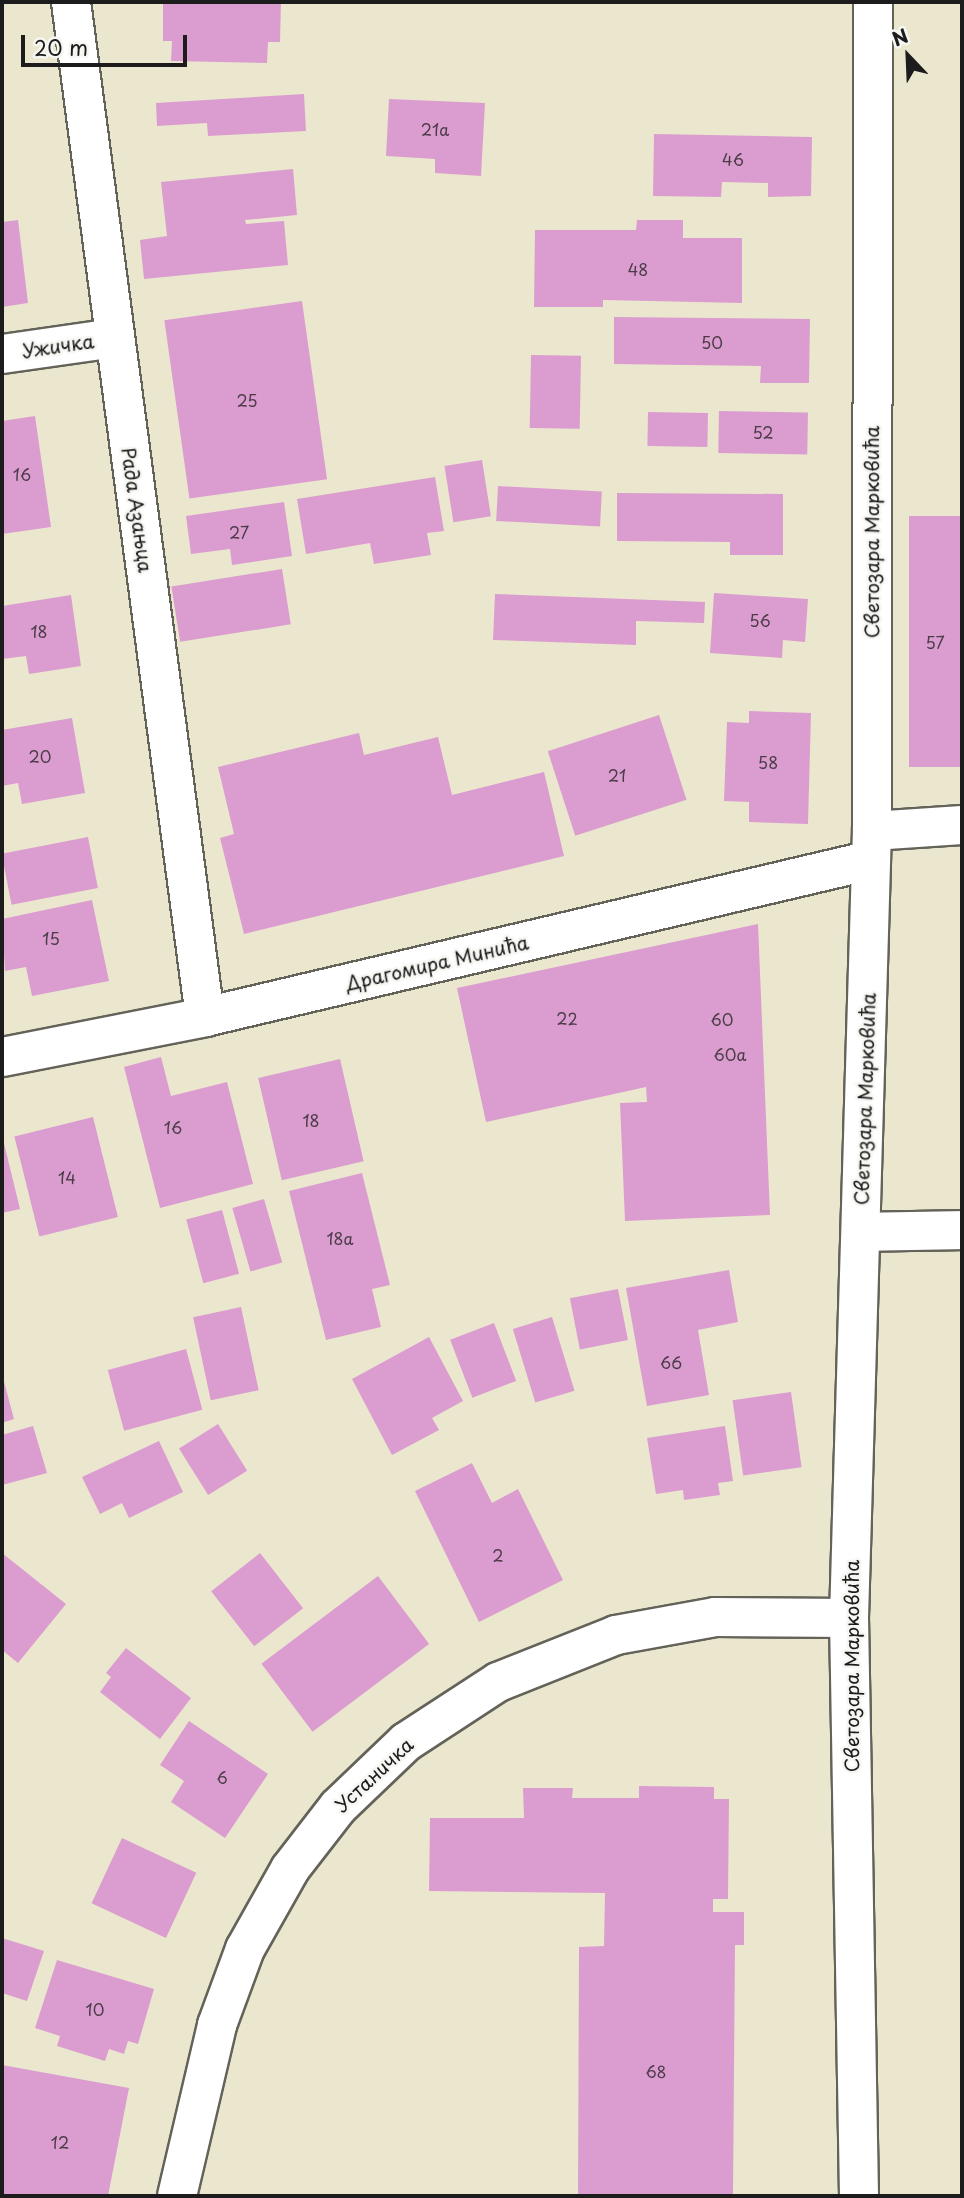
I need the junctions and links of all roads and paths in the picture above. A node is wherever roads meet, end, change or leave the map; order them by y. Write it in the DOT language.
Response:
graph roads {
  1 [pos="71,2"];
  2 [pos="873,2"];
  3 [pos="114,338"];
  4 [pos="2,354"];
  5 [pos="962,825"];
  6 [pos="872,846"];
  7 [pos="205,1017"];
  8 [pos="2,1057"];
  9 [pos="962,1230"];
  10 [pos="861,1232"];
  11 [pos="849,1619"];
  12 [pos="177,2196"];
  13 [pos="859,2196"];
  1 -- 3 [label="street, Рада Азањца"];
  2 -- 6 [label="street, Светозара Марковића"];
  3 -- 4 [label="street, Ужичка"];
  3 -- 7 [label="street, Рада Азањца"];
  5 -- 6 [label="street, Драгомира Минића"];
  6 -- 7 [label="street, Драгомира Минића"];
  6 -- 10 [label="street, Светозара Марковића"];
  7 -- 8 [label="street, Драгомира Минића"];
  9 -- 10 [label="street"];
  10 -- 11 [label="street, Светозара Марковића"];
  11 -- 12 [label="street, Устаничка"];
  11 -- 13 [label="street, Светозара Марковића"];
}
